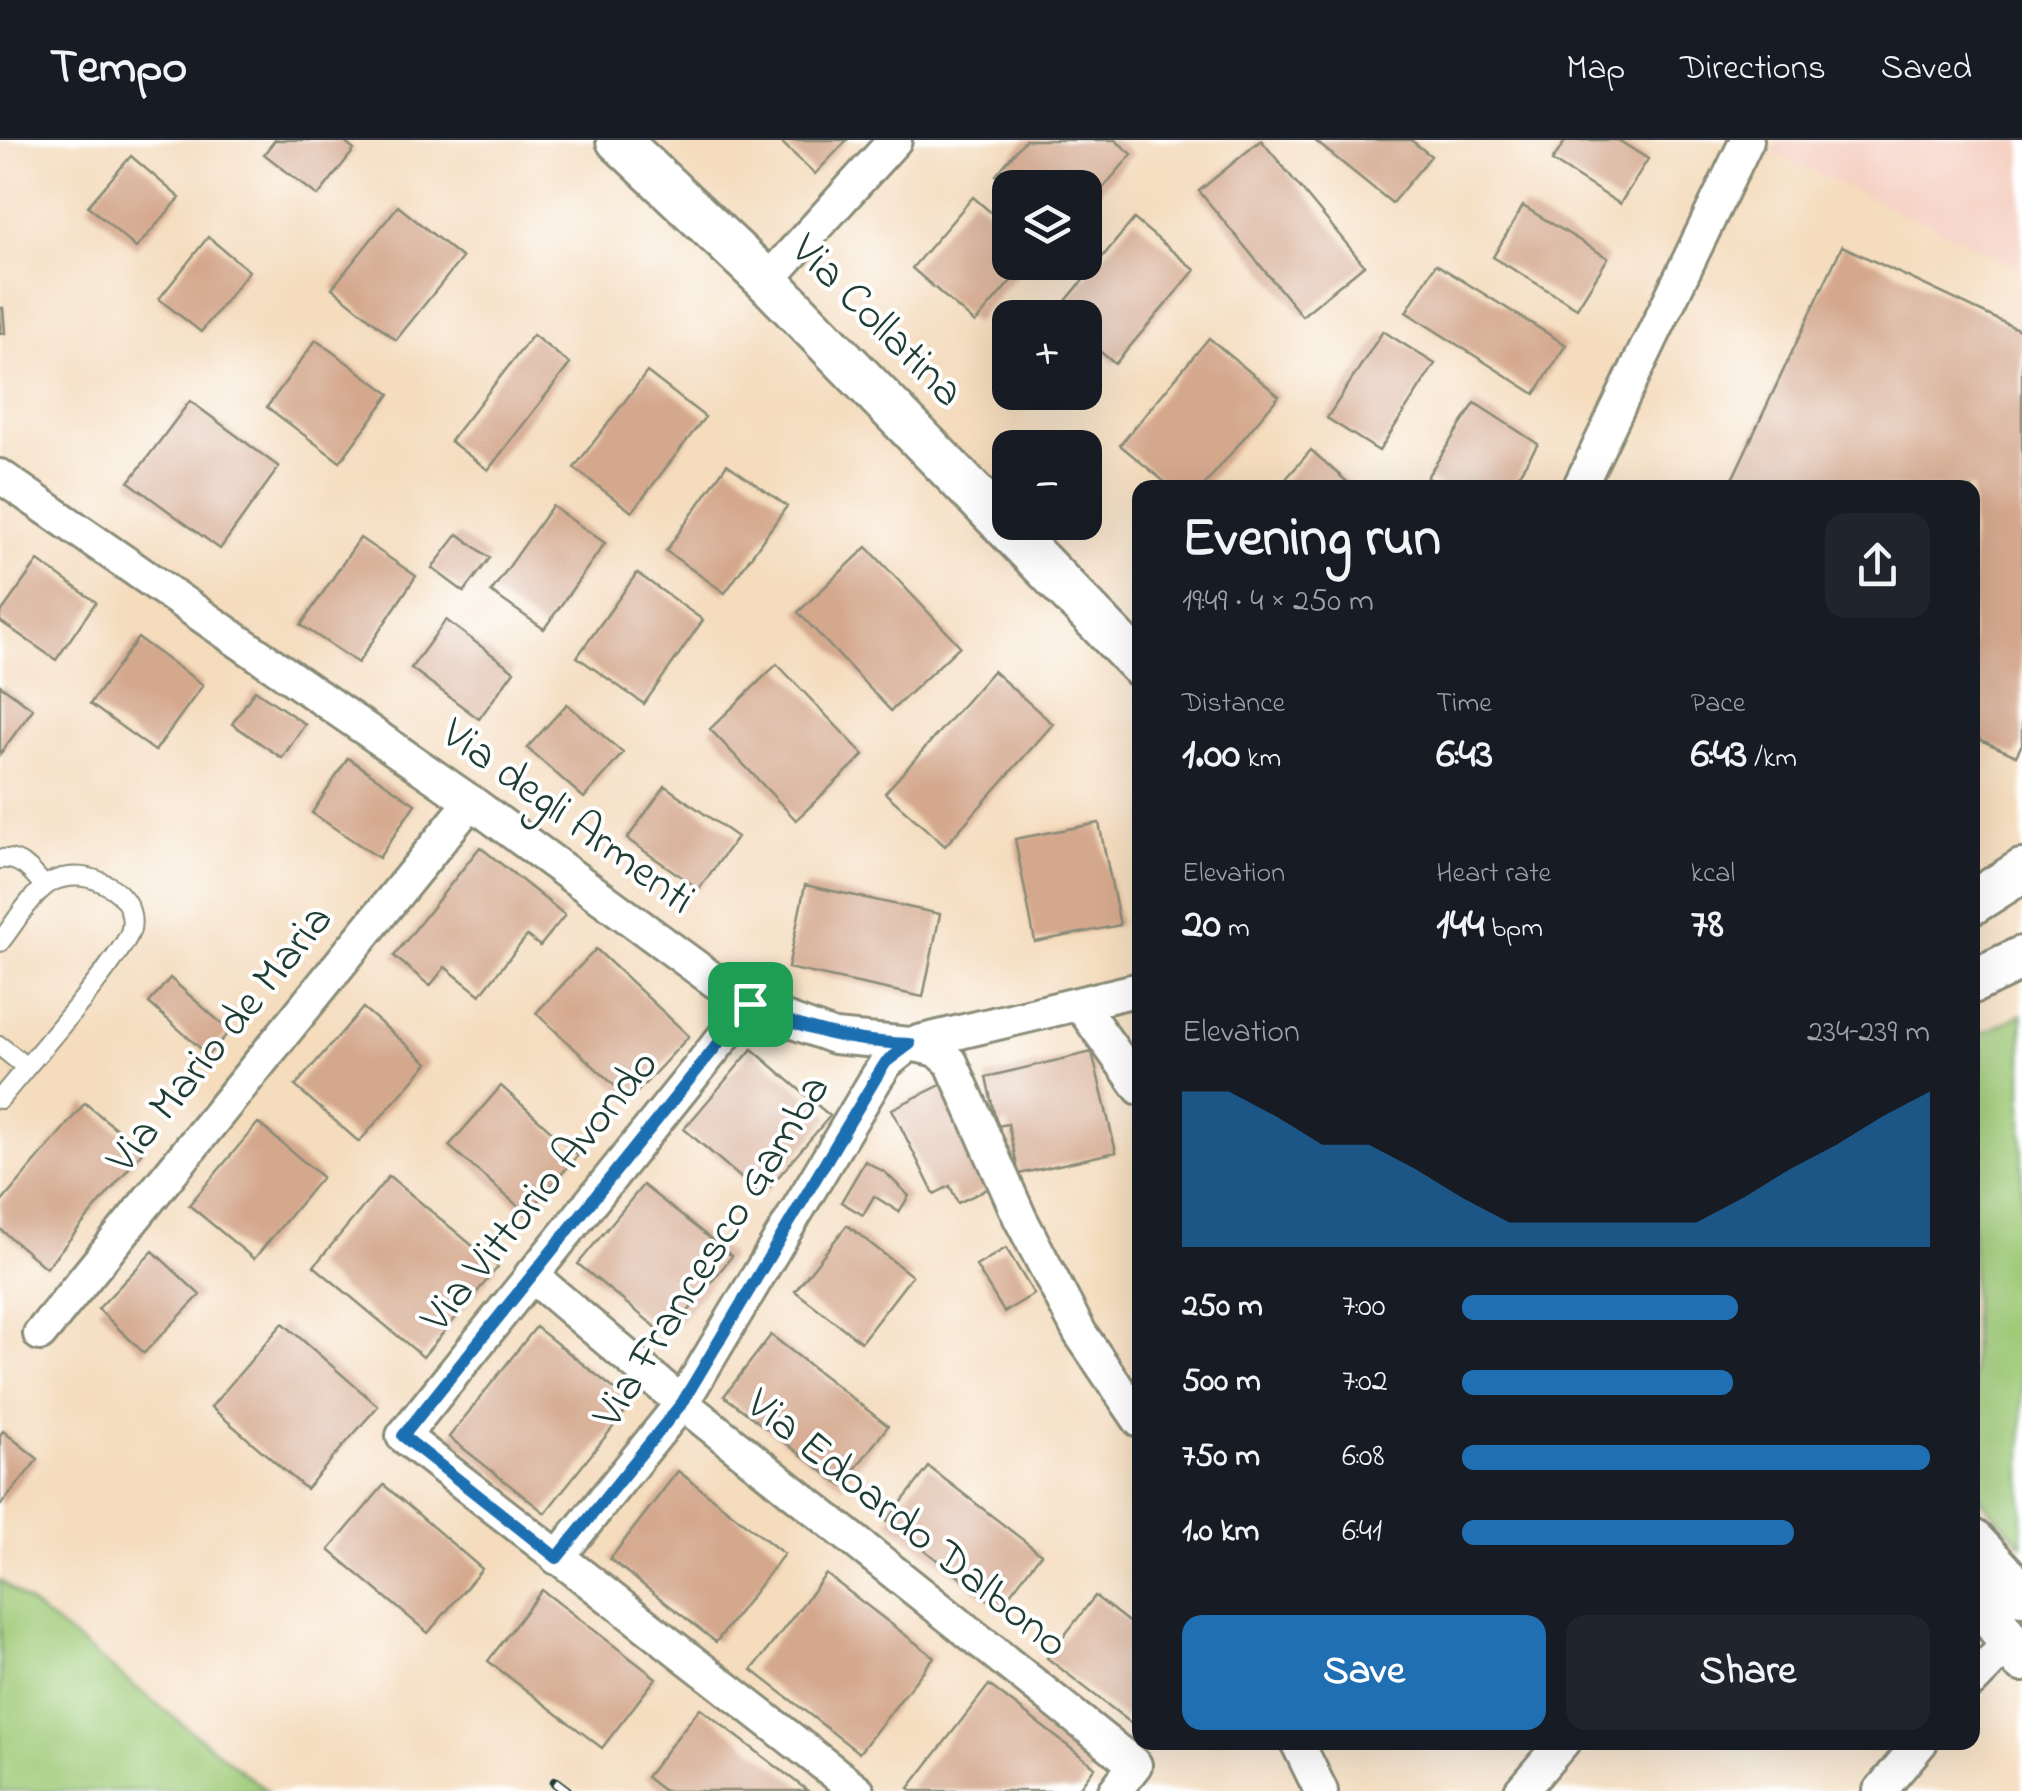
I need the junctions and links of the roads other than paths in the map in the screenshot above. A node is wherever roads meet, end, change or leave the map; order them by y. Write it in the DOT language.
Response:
graph roads {
  1 [pos="618,140"];
  2 [pos="895,140"];
  3 [pos="1747,140"];
  4 [pos="767,281"];
  5 [pos="0,476"];
  6 [pos="1583,480"];
  7 [pos="1132,657"];
  8 [pos="471,802"];
  9 [pos="0,859"];
  10 [pos="2022,871"];
  11 [pos="44,886"];
  12 [pos="1980,899"];
  13 [pos="0,942"];
  14 [pos="2022,958"];
  15 [pos="1980,978"];
  16 [pos="1132,992"];
  17 [pos="750,1004"];
  18 [pos="1080,1006"];
  19 [pos="910,1044"];
  20 [pos="0,1046"];
  21 [pos="26,1067"];
  22 [pos="1132,1077"];
  23 [pos="0,1099"];
  24 [pos="530,1276"];
  25 [pos="40,1334"];
  26 [pos="682,1403"];
  27 [pos="1132,1410"];
  28 [pos="557,1558"];
  29 [pos="1980,1565"];
  30 [pos="1997,1617"];
  31 [pos="1980,1661"];
  32 [pos="1301,1750"];
  33 [pos="1556,1750"];
  34 [pos="1914,1750"];
  35 [pos="1125,1778"];
  36 [pos="858,1791"];
  37 [pos="1321,1791"];
  38 [pos="1520,1791"];
  39 [pos="1880,1791"];
  1 -- 4 [label="street, Via Collatina"];
  2 -- 4 [label="street"];
  3 -- 6 [label="street"];
  4 -- 7 [label="street, Via Collatina"];
  5 -- 8 [label="street, Via degli Armenti"];
  8 -- 17 [label="street, Via degli Armenti"];
  8 -- 25 [label="street, Via Mario de Maria"];
  9 -- 11 [label="lane"];
  10 -- 12 [label="street"];
  11 -- 13 [label="lane"];
  11 -- 21 [label="lane"];
  14 -- 15 [label="street"];
  16 -- 18 [label="street, Via degli Armenti"];
  17 -- 19 [label="street, Via degli Armenti"];
  17 -- 24 [label="street, Via Vittorio Avondo"];
  18 -- 19 [label="street, Via degli Armenti"];
  18 -- 22 [label="street"];
  19 -- 26 [label="street, Via Francesco Gamba"];
  19 -- 27 [label="street"];
  20 -- 21 [label="lane"];
  21 -- 23 [label="lane"];
  24 -- 26 [label="street, Via Edoardo Dalbono"];
  24 -- 28 [label="street, Via Vittorio Avondo"];
  26 -- 28 [label="street, Via Francesco Gamba"];
  26 -- 35 [label="street, Via Edoardo Dalbono"];
  28 -- 36 [label="street"];
  29 -- 30 [label="street"];
  30 -- 31 [label="street"];
  32 -- 37 [label="street"];
  33 -- 38 [label="street"];
  34 -- 39 [label="street"];
}
